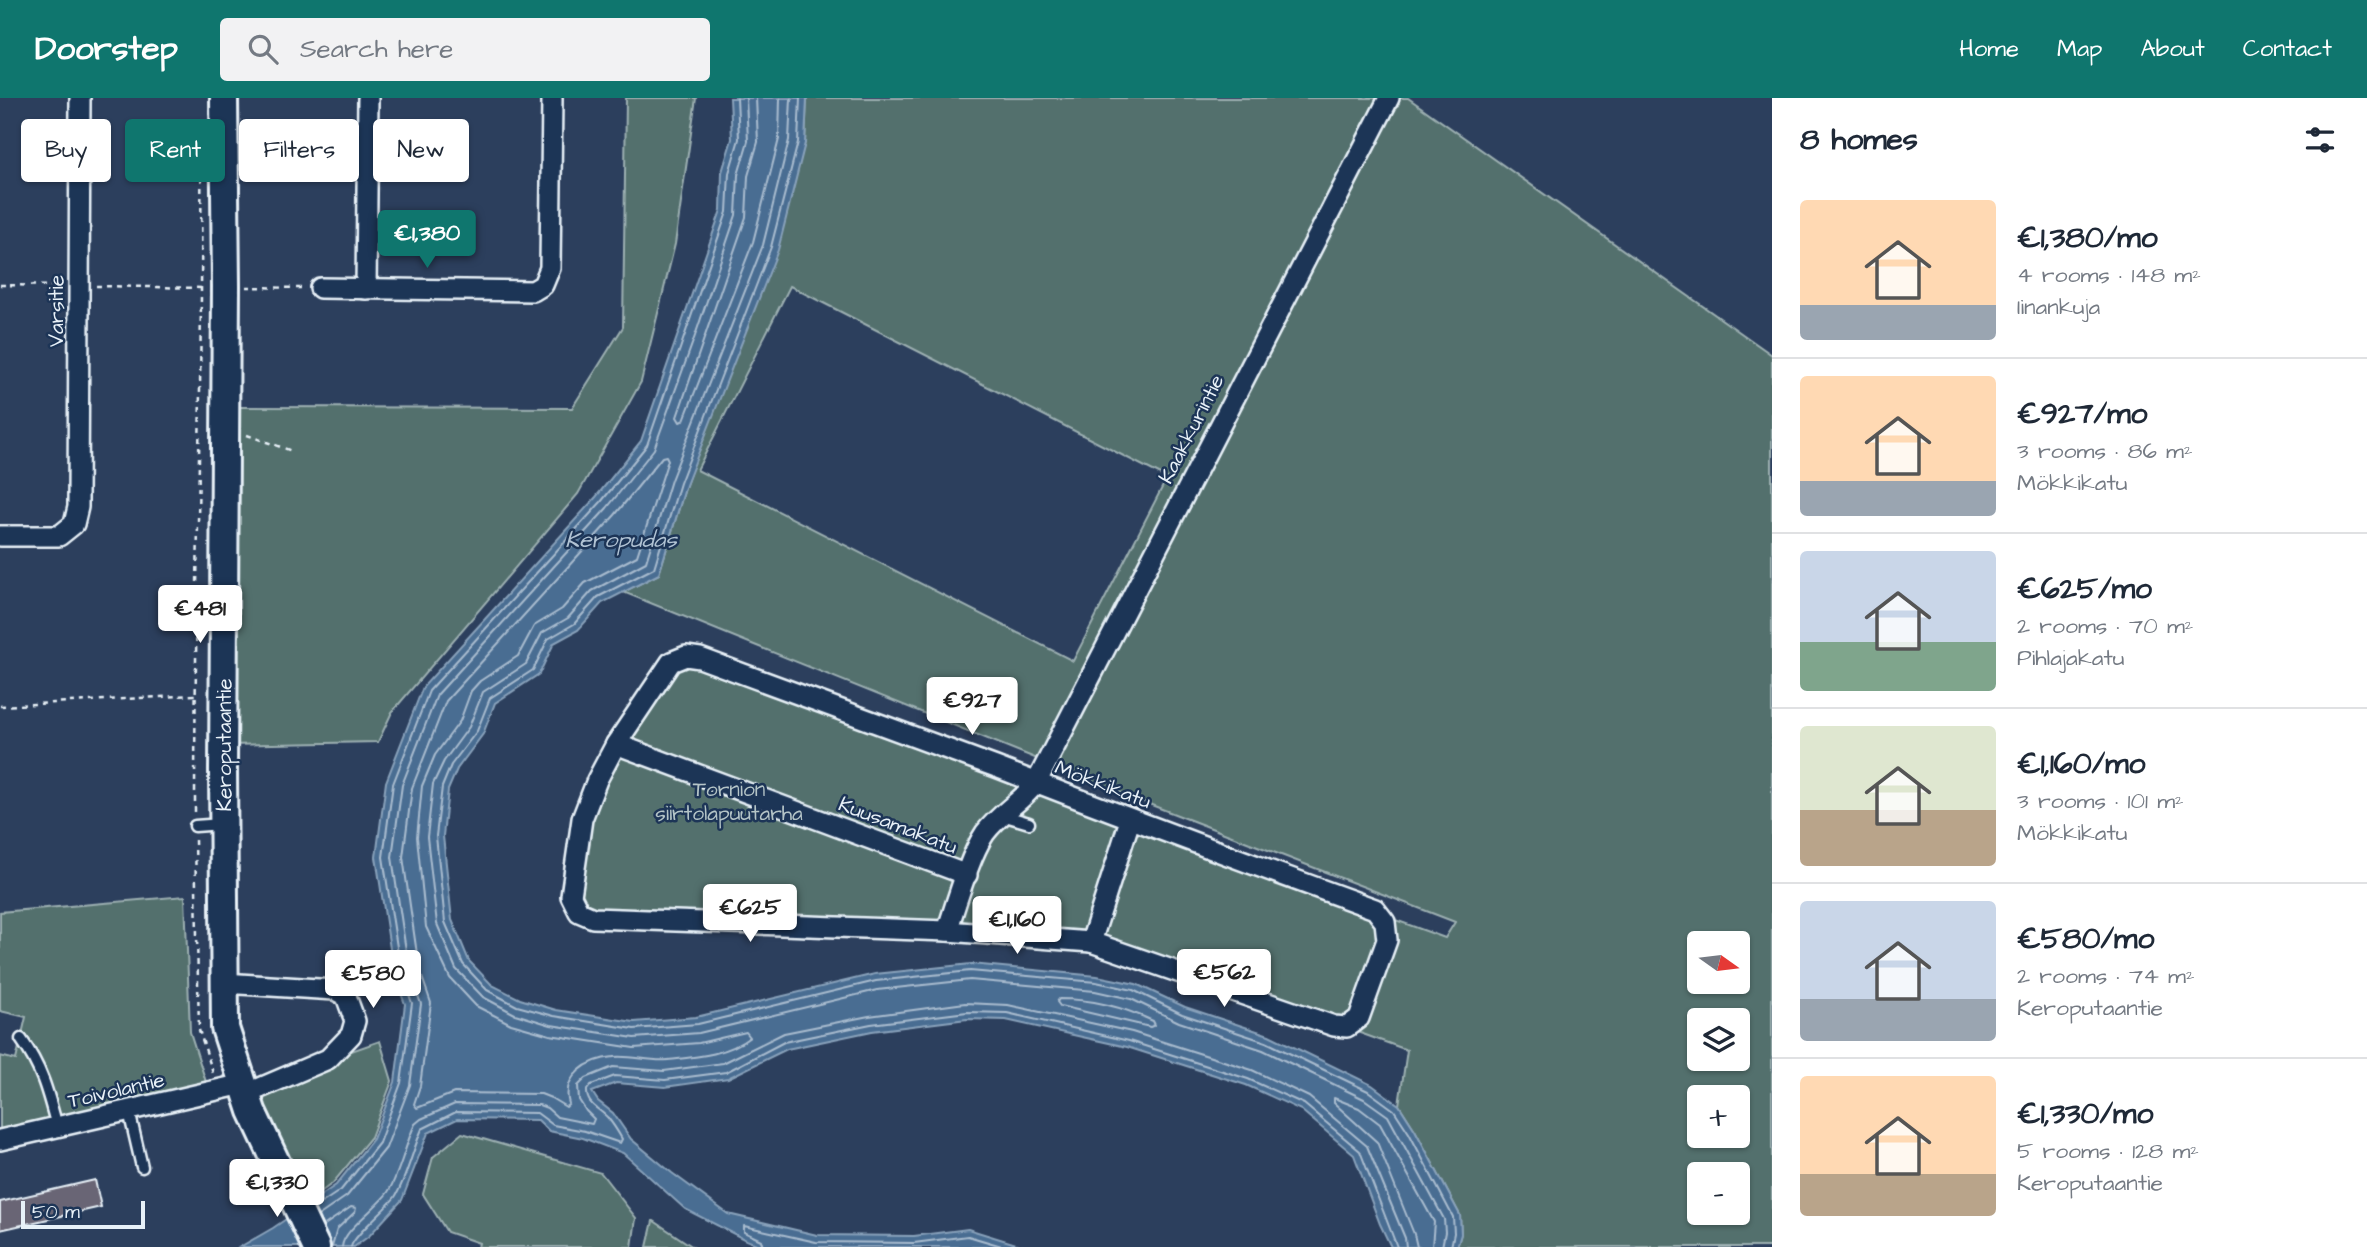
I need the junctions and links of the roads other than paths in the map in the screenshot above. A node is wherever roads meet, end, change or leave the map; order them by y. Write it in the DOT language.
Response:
graph roads {
  1 [pos="80,98"];
  2 [pos="223,98"];
  3 [pos="368,98"];
  4 [pos="552,98"];
  5 [pos="1389,98"];
  6 [pos="320,288"];
  7 [pos="366,289"];
  8 [pos="0,536"];
  9 [pos="616,744"];
  10 [pos="1036,783"];
  11 [pos="1001,815"];
  12 [pos="1130,820"];
  13 [pos="1029,823"];
  14 [pos="195,825"];
  15 [pos="227,825"];
  16 [pos="967,875"];
  17 [pos="947,931"];
  18 [pos="1091,942"];
  19 [pos="223,984"];
  20 [pos="21,1039"];
  21 [pos="236,1089"];
  22 [pos="129,1111"];
  23 [pos="57,1127"];
  24 [pos="0,1140"];
  25 [pos="142,1167"];
  26 [pos="316,1247"];
  1 -- 8 [label="street, Varsitie"];
  2 -- 15 [label="street, Keroputaantie"];
  3 -- 7 [label="street"];
  4 -- 7 [label="street"];
  5 -- 10 [label="street, Kaakkurintie"];
  6 -- 7 [label="street"];
  9 -- 10 [label="street, Mökkikatu"];
  9 -- 16 [label="street, Kuusamakatu"];
  9 -- 17 [label="street, Mökkikatu"];
  10 -- 11 [label="street, Kaakkurintie"];
  10 -- 12 [label="street, Mökkikatu"];
  11 -- 13 [label="lane"];
  11 -- 16 [label="street, Kaakkurintie"];
  12 -- 18 [label="street"];
  12 -- 18 [label="street, Mökkikatu"];
  14 -- 15 [label="lane"];
  15 -- 19 [label="street, Keroputaantie"];
  16 -- 17 [label="street, Kaakkurintie"];
  17 -- 18 [label="street"];
  19 -- 21 [label="street, Keroputaantie"];
  19 -- 21 [label="street, Toivolantie"];
  20 -- 23 [label="lane"];
  21 -- 22 [label="street, Toivolantie"];
  21 -- 26 [label="street, Keroputaantie"];
  22 -- 23 [label="street, Toivolantie"];
  22 -- 25 [label="lane"];
  23 -- 24 [label="street, Toivolantie"];
}
